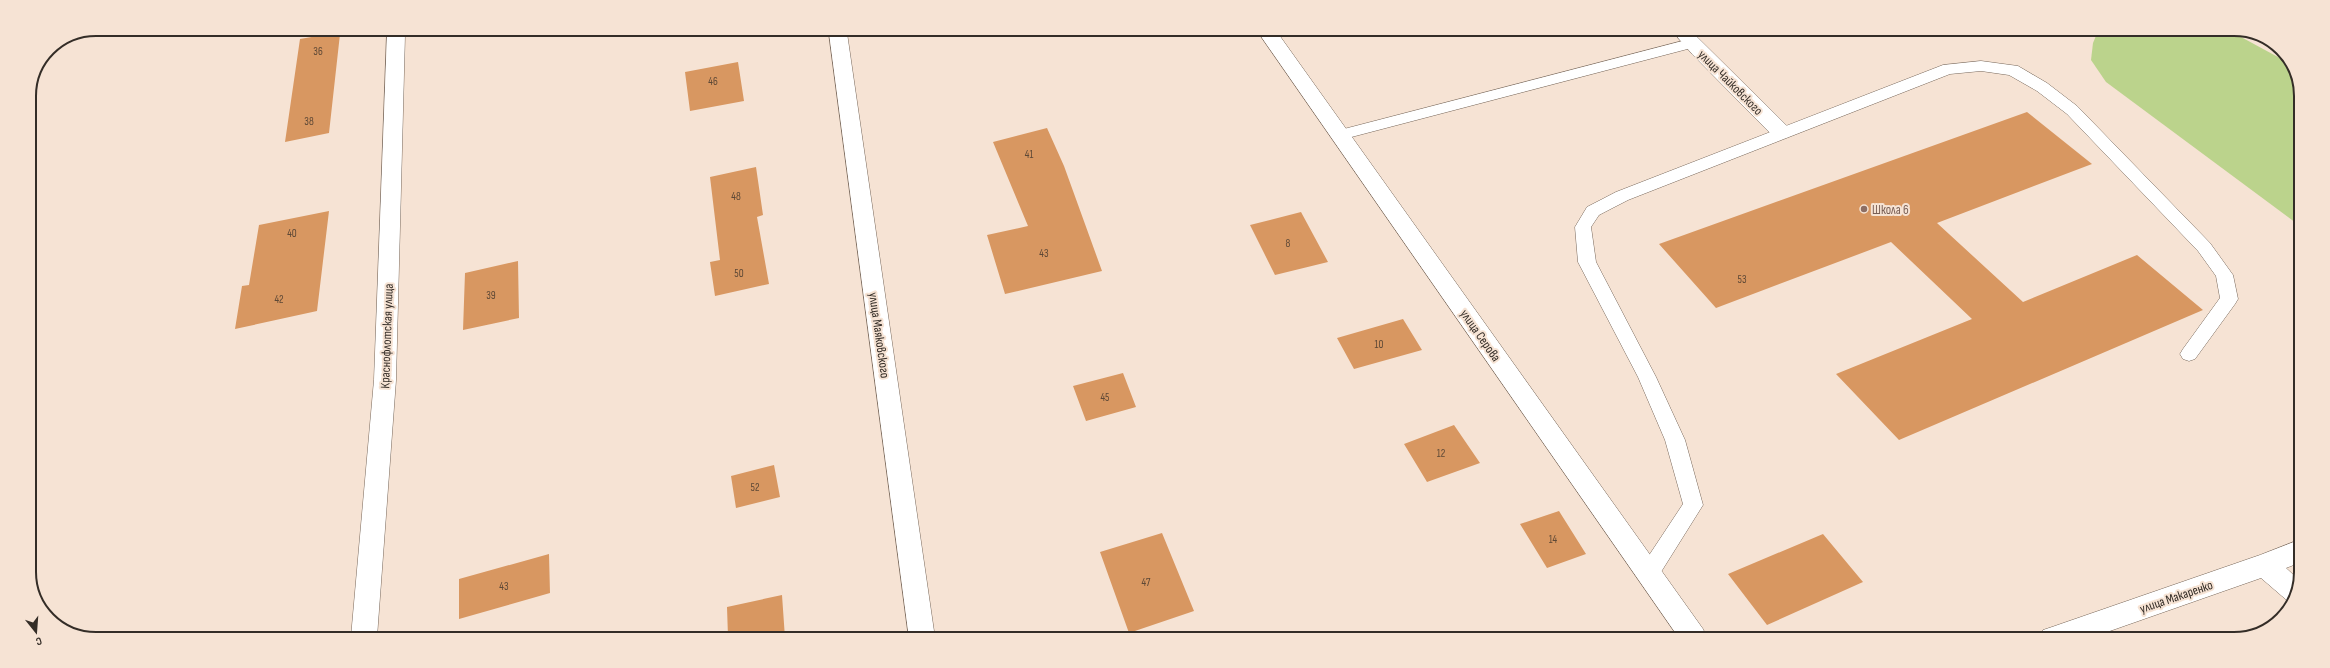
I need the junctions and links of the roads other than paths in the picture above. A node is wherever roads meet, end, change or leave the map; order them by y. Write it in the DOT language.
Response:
graph roads {
  1 [pos="396,36"];
  2 [pos="838,36"];
  3 [pos="1269,36"];
  4 [pos="1688,37"];
  5 [pos="1781,132"];
  6 [pos="1340,136"];
  7 [pos="2189,354"];
  8 [pos="2294,553"];
  9 [pos="2265,565"];
  10 [pos="1649,573"];
  11 [pos="2291,590"];
  12 [pos="364,632"];
  13 [pos="921,632"];
  14 [pos="1690,632"];
  15 [pos="2072,632"];
  1 -- 12 [label="street, Краснофлотская улица"];
  2 -- 13 [label="street, улица Маяковского"];
  3 -- 6 [label="street, улица Серова"];
  4 -- 5 [label="street, улица Чайковского"];
  4 -- 6 [label="lane"];
  5 -- 7 [label="lane"];
  5 -- 10 [label="lane"];
  6 -- 10 [label="street, улица Серова"];
  8 -- 9 [label="street, улица Макаренко"];
  9 -- 11 [label="street"];
  9 -- 15 [label="street, улица Макаренко"];
  10 -- 14 [label="street, улица Серова"];
}
